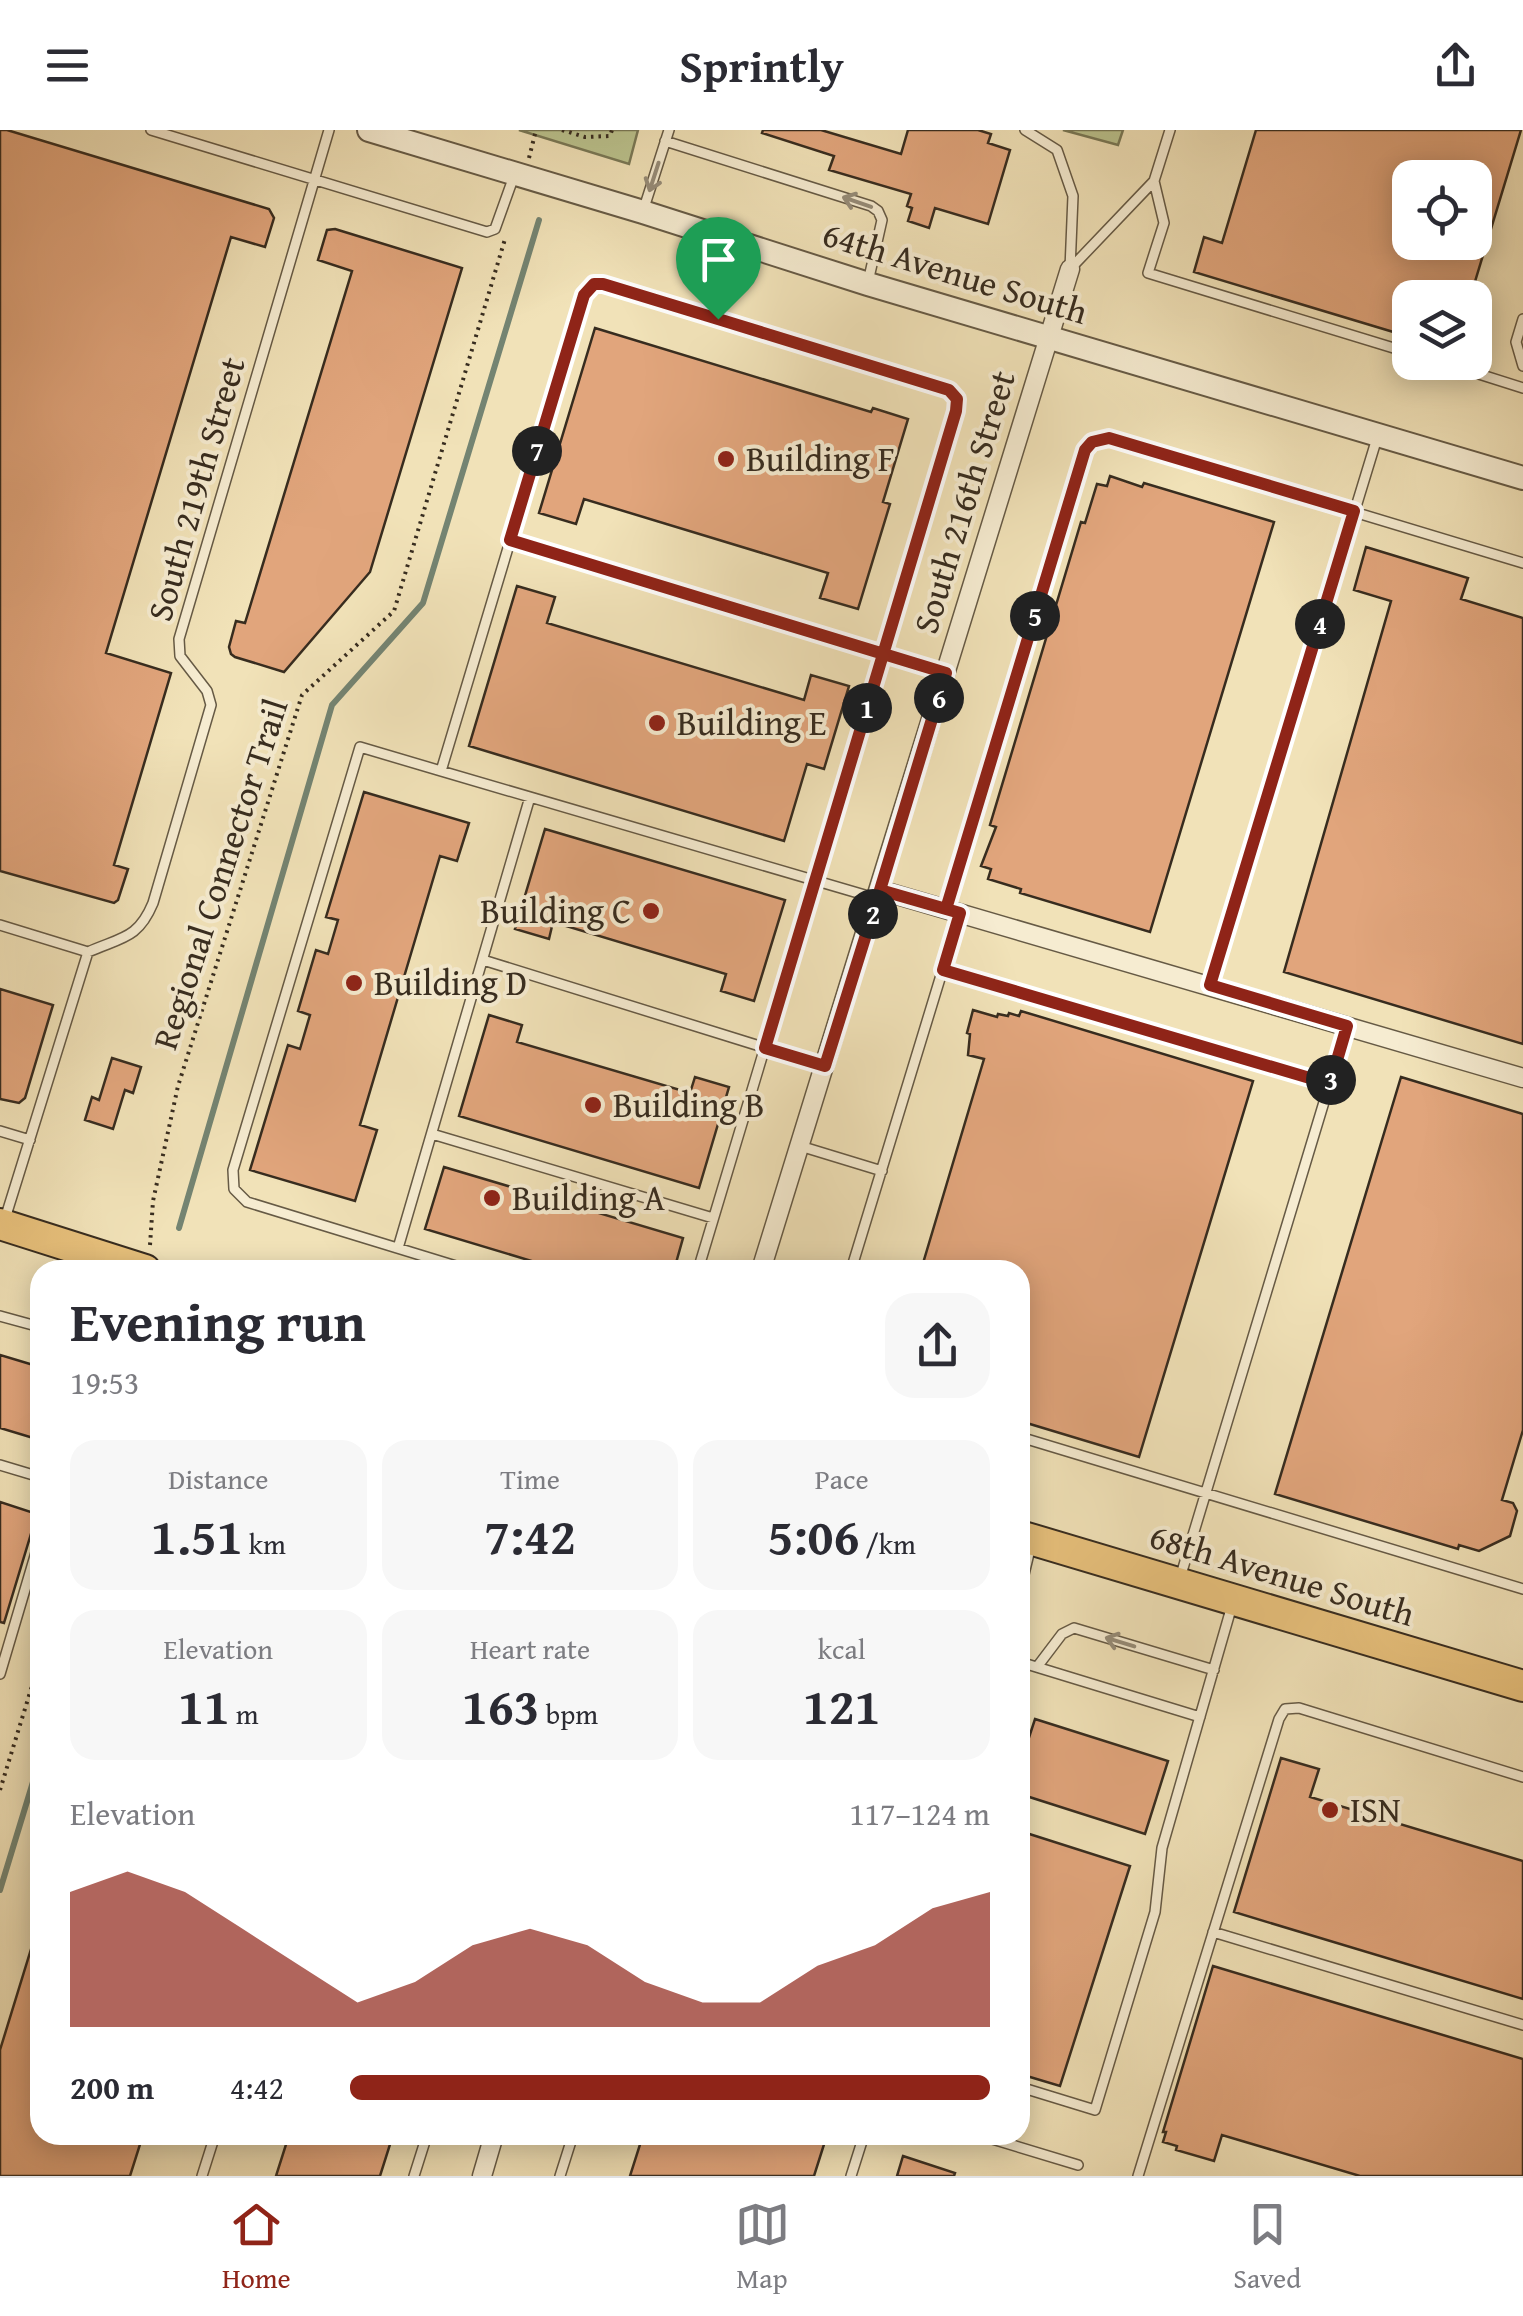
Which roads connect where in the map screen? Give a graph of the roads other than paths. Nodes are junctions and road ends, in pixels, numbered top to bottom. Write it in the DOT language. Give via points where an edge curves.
graph roads {
  1 [pos="150,130"];
  2 [pos="329,130"];
  3 [pos="369,130"];
  4 [pos="1025,130"];
  5 [pos="1170,130"];
  6 [pos="667,136"];
  7 [pos="519,176"];
  8 [pos="314,180"];
  9 [pos="1154,181"];
  10 [pos="642,212"];
  11 [pos="1070,269"];
  12 [pos="868,284"];
  13 [pos="1523,319"];
  14 [pos="1049,338"];
  15 [pos="1392,348"];
  16 [pos="1523,366"];
  17 [pos="1492,378"];
  18 [pos="1523,388"];
  19 [pos="1378,435"];
  20 [pos="1522,475"];
  21 [pos="1354,511"];
  22 [pos="510,540"];
  23 [pos="1523,563"];
  24 [pos="883,654"];
  25 [pos="946,673"];
  26 [pos="441,771"];
  27 [pos="530,797"];
  28 [pos="816,881"];
  29 [pos="879,895"];
  30 [pos="953,911"];
  31 [pos="0,925"];
  32 [pos="88,952"];
  33 [pos="482,960"];
  34 [pos="943,970"];
  35 [pos="1210,985"];
  36 [pos="1347,1026"];
  37 [pos="765,1048"];
  38 [pos="825,1066"];
  39 [pos="1523,1078"];
  40 [pos="1330,1084"];
  41 [pos="0,1131"];
  42 [pos="432,1134"];
  43 [pos="30,1140"];
  44 [pos="800,1146"];
  45 [pos="882,1170"];
  46 [pos="713,1218"];
  47 [pos="2,1224"];
  48 [pos="398,1248"];
  49 [pos="139,1260"];
  50 [pos="437,1260"];
  51 [pos="701,1260"];
  52 [pos="764,1260"];
  53 [pos="854,1260"];
  54 [pos="0,1316"];
  55 [pos="30,1324"];
  56 [pos="1030,1440"];
  57 [pos="0,1465"];
  58 [pos="30,1474"];
  59 [pos="1206,1493"];
  60 [pos="1030,1539"];
  61 [pos="30,1571"];
  62 [pos="1178,1583"];
  63 [pos="1523,1589"];
  64 [pos="1234,1600"];
  65 [pos="3,1656"];
  66 [pos="1030,1665"];
  67 [pos="1037,1667"];
  68 [pos="1214,1670"];
  69 [pos="0,1674"];
  70 [pos="1523,1686"];
  71 [pos="1200,1717"];
  72 [pos="1523,1777"];
  73 [pos="1213,1932"];
  74 [pos="1523,2024"];
  75 [pos="1030,2090"];
  76 [pos="212,2145"];
  77 [pos="424,2145"];
  78 [pos="491,2145"];
  79 [pos="570,2145"];
  80 [pos="861,2145"];
  81 [pos="1012,2145"];
  82 [pos="1078,2165"];
  83 [pos="202,2176"];
  84 [pos="414,2176"];
  85 [pos="482,2176"];
  86 [pos="560,2176"];
  87 [pos="851,2176"];
  88 [pos="1138,2176"];
  1 -- 8 [label="lane"];
  2 -- 8 [label="lane, South 219th Street"];
  3 -- 7 [label="street, 64th Avenue South"];
  4 -- 11 [label="lane" via="1057,150 1073,196"];
  5 -- 9 [label="lane"];
  6 -- 10 [label="lane, one-way"];
  12 -- 6 [label="lane, one-way" via="882,220 872,206"];
  7 -- 8 [label="lane" via="488,232"];
  7 -- 10 [label="street, 64th Avenue South"];
  8 -- 32 [label="lane, South 219th Street" via="179,639 180,656 212,705 144,924"];
  9 -- 11 [label="lane"];
  9 -- 15 [label="lane" via="1164,223 1148,273"];
  10 -- 12 [label="street, 64th Avenue South"];
  11 -- 14 [label="street, South 216th Street"];
  12 -- 14 [label="street, 64th Avenue South"];
  13 -- 16 [label="lane" via="1516,342"];
  14 -- 19 [label="street, 64th Avenue South"];
  14 -- 25 [label="street, South 216th Street"];
  17 -- 18 [label="lane"];
  19 -- 20 [label="street, 64th Avenue South"];
  19 -- 21 [label="lane"];
  21 -- 23 [label="lane"];
  21 -- 30 [label="lane" via="1109,438 1092,442"];
  21 -- 35 [label="lane"];
  22 -- 24 [label="lane"];
  22 -- 24 [label="lane" via="584,295 594,284 622,289 949,390 957,399"];
  22 -- 26 [label="lane"];
  24 -- 25 [label="lane"];
  24 -- 28 [label="lane"];
  25 -- 29 [label="street, South 216th Street"];
  26 -- 27 [label="lane"];
  26 -- 48 [label="lane" via="360,747 232,1170 234,1189 248,1202"];
  27 -- 28 [label="lane"];
  27 -- 33 [label="lane"];
  28 -- 29 [label="lane"];
  28 -- 37 [label="lane"];
  29 -- 30 [label="street"];
  29 -- 38 [label="street, South 216th Street"];
  30 -- 34 [label="lane"];
  30 -- 35 [label="street"];
  31 -- 32 [label="lane"];
  32 -- 43 [label="lane"];
  33 -- 37 [label="lane"];
  33 -- 42 [label="lane"];
  34 -- 40 [label="lane"];
  34 -- 45 [label="lane"];
  35 -- 36 [label="street"];
  36 -- 39 [label="street"];
  36 -- 40 [label="lane"];
  37 -- 38 [label="lane"];
  37 -- 46 [label="lane"];
  38 -- 44 [label="street, South 216th Street"];
  40 -- 59 [label="lane"];
  41 -- 43 [label="lane"];
  42 -- 46 [label="lane"];
  42 -- 48 [label="lane"];
  43 -- 47 [label="lane"];
  44 -- 45 [label="lane"];
  44 -- 52 [label="street, South 216th Street"];
  45 -- 53 [label="lane"];
  46 -- 51 [label="lane"];
  47 -- 49 [label="main road"];
  48 -- 50 [label="lane"];
  54 -- 55 [label="lane"];
  56 -- 59 [label="lane"];
  57 -- 58 [label="lane"];
  59 -- 62 [label="lane"];
  59 -- 63 [label="lane"];
  60 -- 62 [label="main road, 68th Avenue South"];
  61 -- 65 [label="lane"];
  62 -- 64 [label="main road, 68th Avenue South"];
  64 -- 68 [label="lane"];
  64 -- 70 [label="main road, 68th Avenue South"];
  65 -- 69 [label="lane"];
  66 -- 67 [label="lane"];
  68 -- 67 [label="lane, one-way" via="1074,1628"];
  67 -- 71 [label="lane"];
  68 -- 71 [label="lane"];
  71 -- 75 [label="lane" via="1162,1848 1155,1912 1095,2110"];
  72 -- 73 [label="lane" via="1285,1709"];
  73 -- 74 [label="lane"];
  73 -- 88 [label="lane"];
  76 -- 83 [label="lane"];
  77 -- 84 [label="lane"];
  78 -- 85 [label="street"];
  79 -- 86 [label="lane"];
  80 -- 87 [label="lane"];
  81 -- 82 [label="lane"];
}
